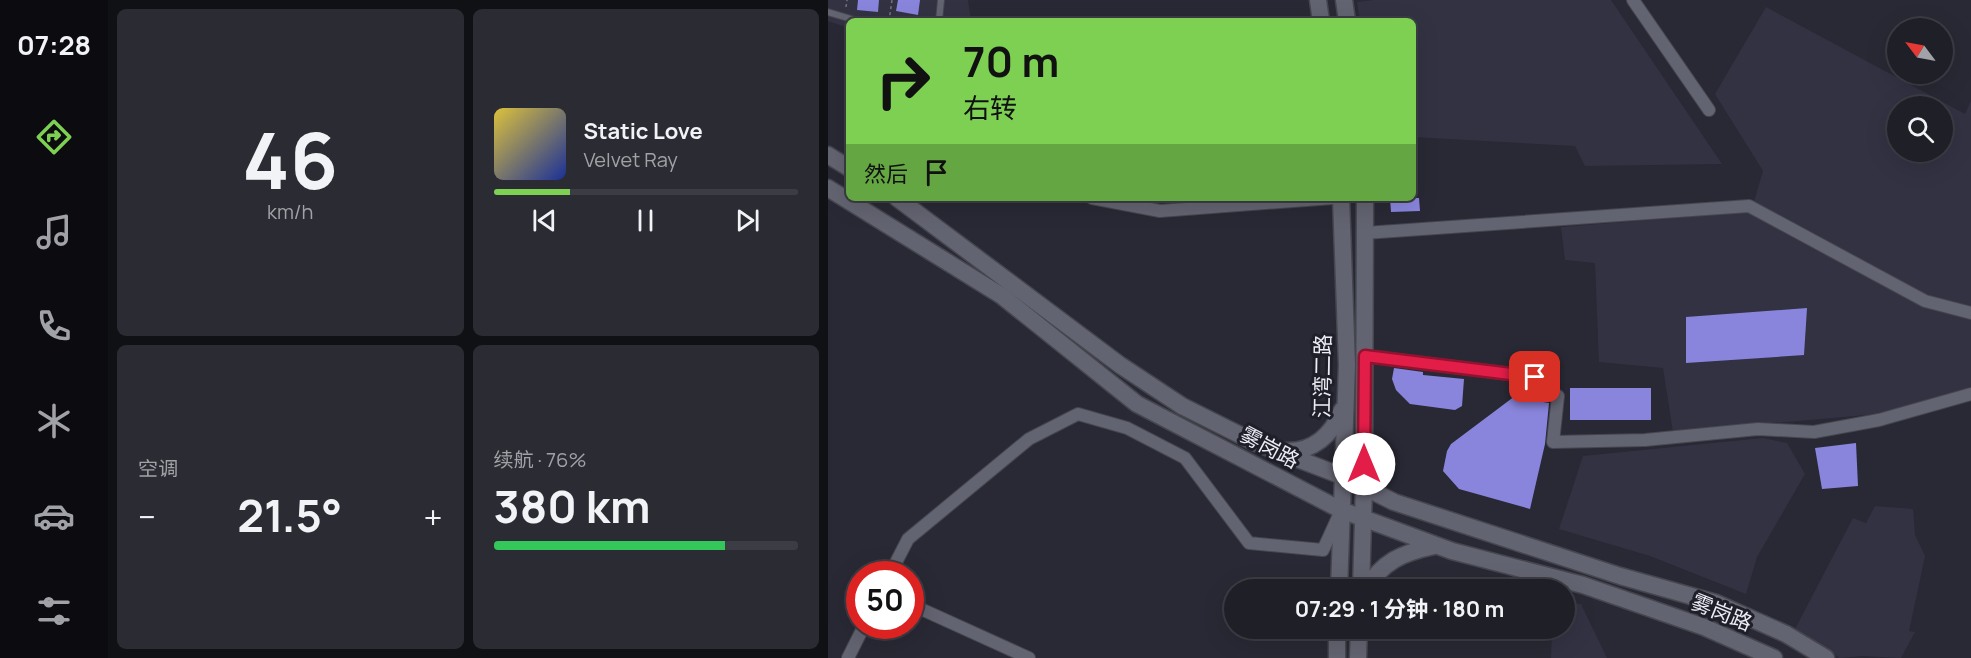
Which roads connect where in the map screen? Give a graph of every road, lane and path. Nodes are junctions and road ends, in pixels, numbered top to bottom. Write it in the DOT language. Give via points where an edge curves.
graph roads {
  1 [pos="892,0"];
  2 [pos="941,0"];
  3 [pos="1318,0"];
  4 [pos="1344,0"];
  5 [pos="1633,0"];
  6 [pos="828,12"];
  7 [pos="848,18"];
  8 [pos="889,18"];
  9 [pos="939,18"];
  10 [pos="1321,18"];
  11 [pos="1347,18"];
  12 [pos="1709,110"];
  13 [pos="828,155"];
  14 [pos="846,166"];
  15 [pos="828,188"];
  16 [pos="846,199"];
  17 [pos="849,201"];
  18 [pos="901,201"];
  19 [pos="1108,201"];
  20 [pos="1293,201"];
  21 [pos="1341,201"];
  22 [pos="1365,201"];
  23 [pos="1365,233"];
  24 [pos="1971,313"];
  25 [pos="1365,356"];
  26 [pos="1971,394"];
  27 [pos="1345,400"];
  28 [pos="1275,450"];
  29 [pos="1342,476"];
  30 [pos="1364,486"];
  31 [pos="1341,510"];
  32 [pos="1363,520"];
  33 [pos="1437,546"];
  34 [pos="897,561"];
  35 [pos="1339,579"];
  36 [pos="1363,579"];
  37 [pos="1371,579"];
  38 [pos="924,610"];
  39 [pos="858,639"];
  40 [pos="1337,639"];
  41 [pos="1359,639"];
  42 [pos="848,658"];
  43 [pos="1029,658"];
  44 [pos="1336,658"];
  45 [pos="1358,658"];
  46 [pos="1774,658"];
  47 [pos="1826,658"];
  1 -- 8 [label="path"];
  2 -- 9 [label="lane"];
  3 -- 10 [label="main road"];
  4 -- 11 [label="main road"];
  5 -- 12 [label="street"];
  6 -- 7 [label="lane"];
  13 -- 14 [label="main road"];
  15 -- 16 [label="main road, 雾岗路"];
  17 -- 31 [label="main road, 雾岗路" via="1002,296 1137,404"];
  18 -- 28 [label="main road, 雾岗路" via="1120,365 1182,406"];
  19 -- 20 [label="street" via="1160,211"];
  21 -- 27 [label="main road, 江湾二路"];
  22 -- 23 [label="main road, 江湾二路"];
  23 -- 24 [label="street" via="1749,206 1925,301"];
  23 -- 25 [label="main road, 江湾二路"];
  25 -- 26 [label="street" via="1535,377 1536,393 1558,396 1553,442 1645,440 1758,429 1814,432 1879,420"];
  25 -- 30 [label="main road, 江湾二路"];
  27 -- 28 [label="main road" via="1337,423 1322,441 1302,452"];
  27 -- 29 [label="main road, 江湾二路"];
  28 -- 29 [label="main road, 雾岗路"];
  29 -- 30 [label="main road, 雾岗路"];
  29 -- 31 [label="main road, 江湾二路"];
  30 -- 32 [label="main road, 江湾二路"];
  30 -- 47 [label="main road, 雾岗路" via="1394,502 1716,603 1786,634"];
  31 -- 32 [label="main road, 雾岗路"];
  31 -- 34 [label="street" via="1323,550 1249,543 1185,458 1127,429 1078,414 1029,439 908,539"];
  31 -- 35 [label="main road, 江湾二路"];
  32 -- 33 [label="main road, 雾岗路"];
  32 -- 36 [label="main road, 江湾二路"];
  33 -- 37 [label="main road" via="1406,552"];
  33 -- 46 [label="main road, 雾岗路" via="1583,585 1704,627"];
  38 -- 43 [label="street"];
  39 -- 42 [label="street"];
  40 -- 44 [label="main road"];
  41 -- 45 [label="main road"];
}
